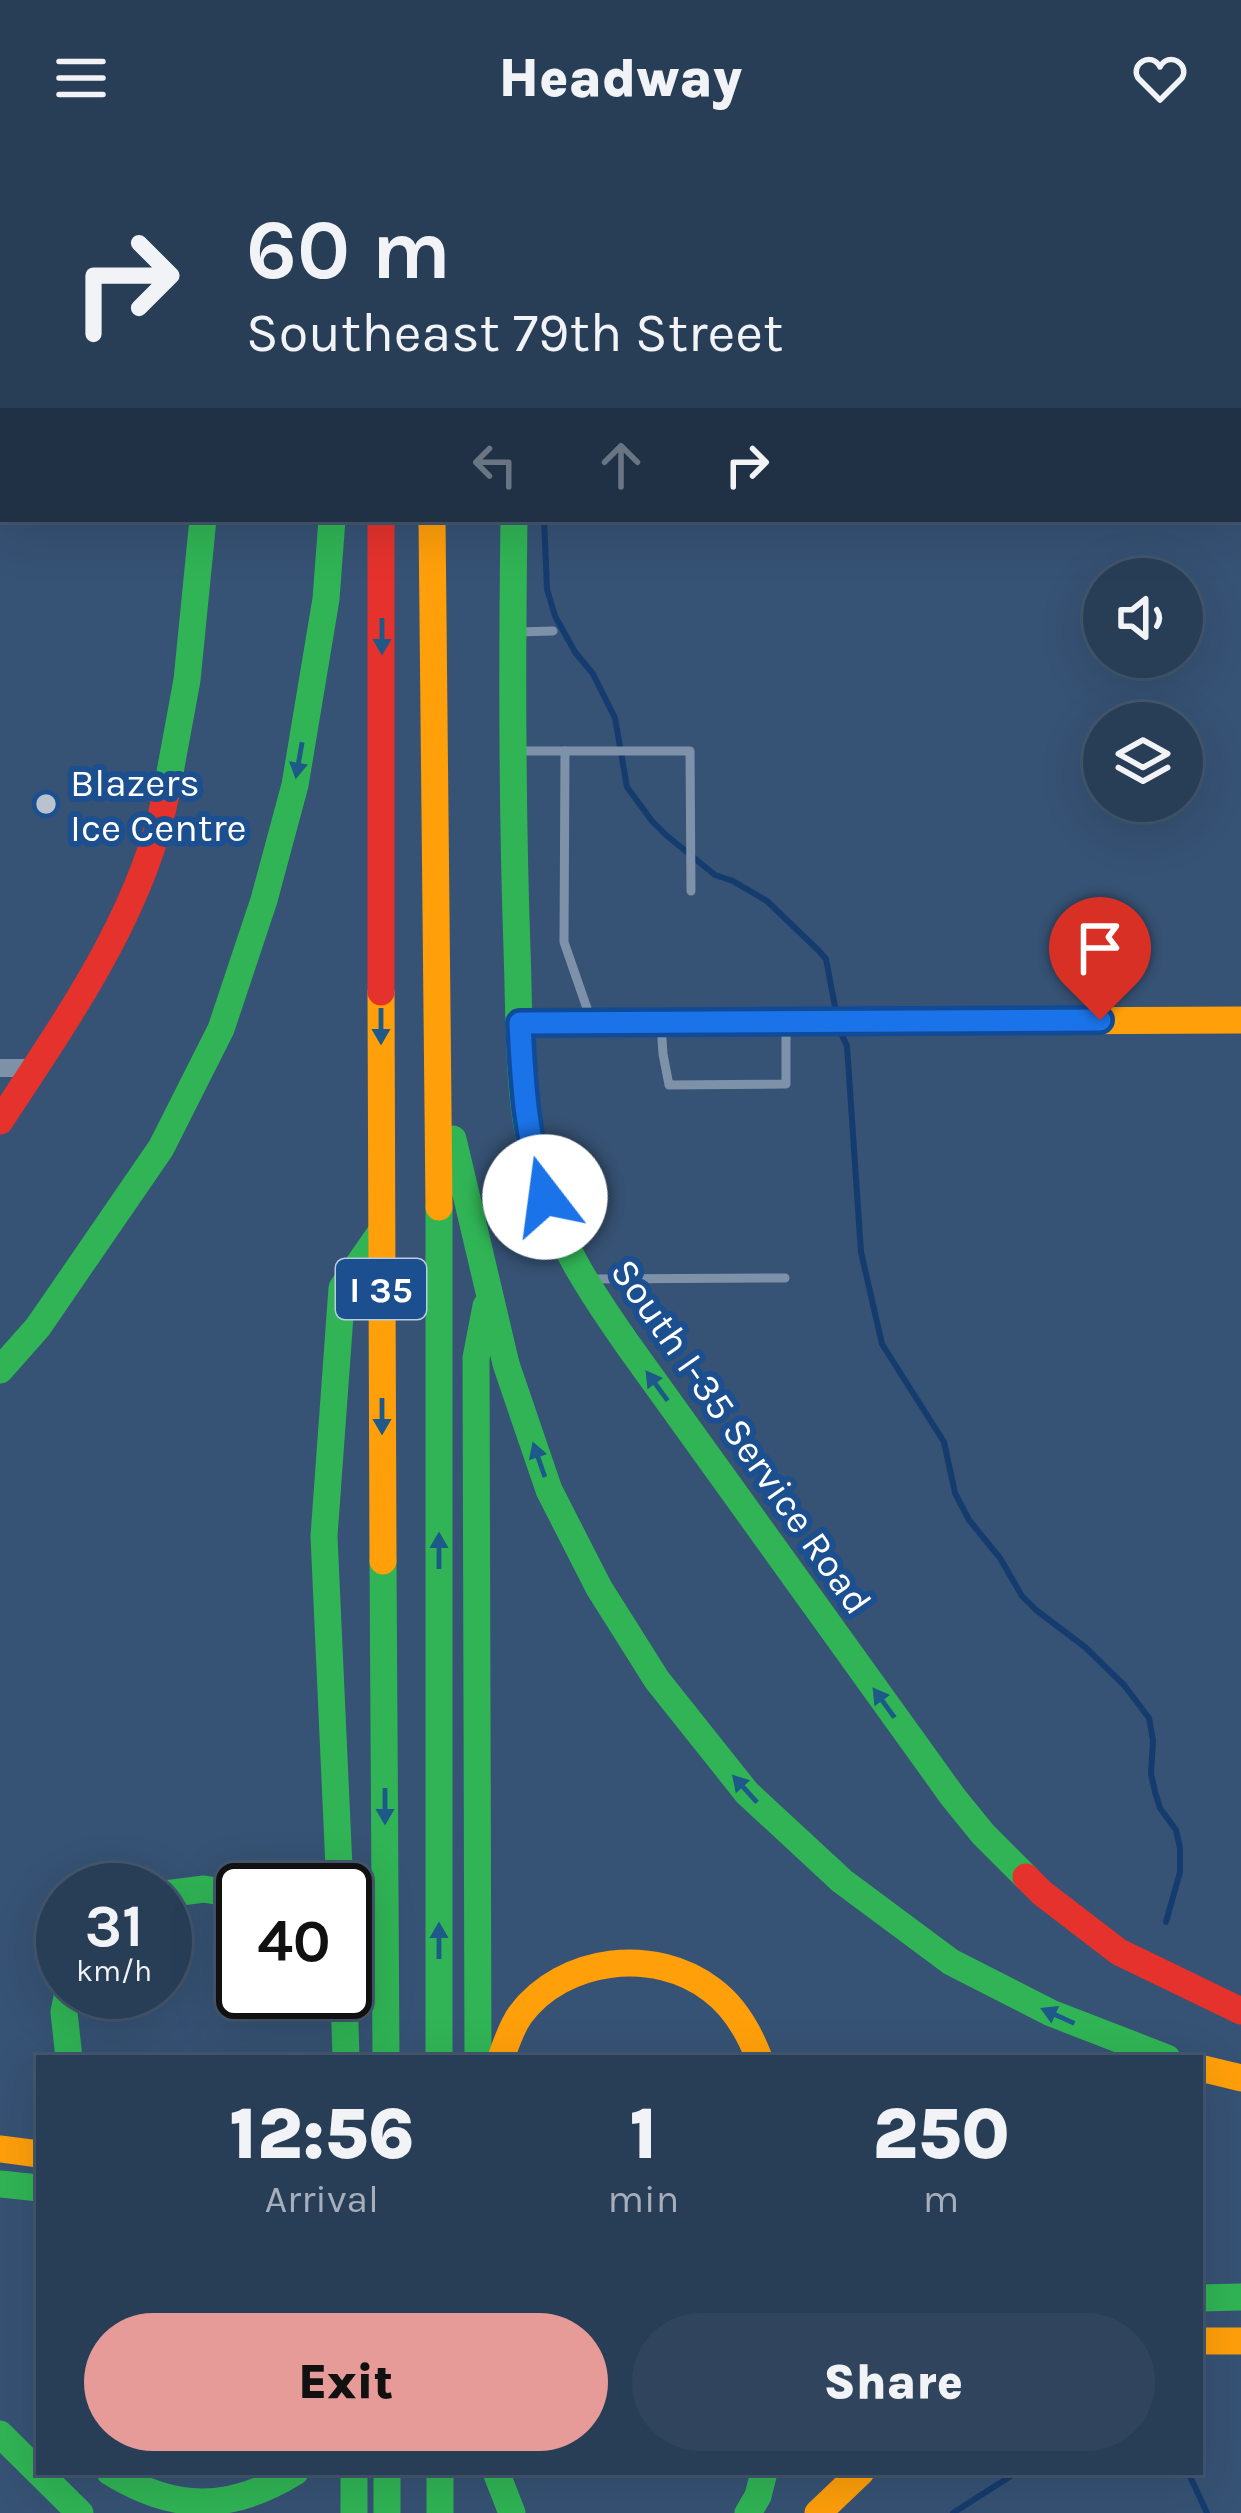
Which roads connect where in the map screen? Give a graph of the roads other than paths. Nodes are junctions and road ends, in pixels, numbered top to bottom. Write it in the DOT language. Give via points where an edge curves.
graph roads {
  1 [pos="203,522"];
  2 [pos="332,522"];
  3 [pos="381,522"];
  4 [pos="432,522"];
  5 [pos="514,522"];
  6 [pos="513,632"];
  7 [pos="553,632"];
  8 [pos="514,751"];
  9 [pos="565,751"];
  10 [pos="691,891"];
  11 [pos="1241,1020"];
  12 [pos="591,1022"];
  13 [pos="661,1022"];
  14 [pos="786,1022"];
  15 [pos="520,1023"];
  16 [pos="0,1068"];
  17 [pos="35,1068"];
  18 [pos="439,1077"];
  19 [pos="0,1121"];
  20 [pos="381,1232"];
  21 [pos="785,1278"];
  22 [pos="582,1280"];
  23 [pos="488,1292"];
  24 [pos="0,1370"];
  25 [pos="339,1863"];
  26 [pos="1241,2011"];
  27 [pos="65,2019"];
  28 [pos="344,2019"];
  29 [pos="69,2055"];
  30 [pos="346,2055"];
  31 [pos="386,2055"];
  32 [pos="439,2055"];
  33 [pos="478,2055"];
  34 [pos="502,2055"];
  35 [pos="758,2055"];
  36 [pos="1159,2055"];
  37 [pos="1203,2069"];
  38 [pos="1241,2078"];
  39 [pos="0,2149"];
  40 [pos="36,2154"];
  41 [pos="0,2184"];
  42 [pos="36,2188"];
  43 [pos="1241,2297"];
  44 [pos="1203,2298"];
  45 [pos="1203,2341"];
  46 [pos="1241,2341"];
  47 [pos="0,2434"];
  48 [pos="36,2470"];
  49 [pos="42,2475"];
  50 [pos="114,2475"];
  51 [pos="290,2475"];
  52 [pos="354,2475"];
  53 [pos="387,2475"];
  54 [pos="440,2475"];
  55 [pos="480,2475"];
  56 [pos="497,2475"];
  57 [pos="763,2475"];
  58 [pos="858,2475"];
  59 [pos="80,2513"];
  60 [pos="354,2513"];
  61 [pos="387,2513"];
  62 [pos="440,2513"];
  63 [pos="480,2513"];
  64 [pos="512,2513"];
  65 [pos="748,2513"];
  66 [pos="818,2513"];
  1 -- 17 [label="main road" via="194,643 159,826 122,920"];
  2 -- 24 [label="main road, one-way" via="295,785 221,1029 161,1148"];
  3 -- 20 [label="main road, I 35, one-way"];
  4 -- 18 [label="main road, I 35"];
  5 -- 6 [label="main road, South I-35 Service Road"];
  6 -- 7 [label="lane"];
  6 -- 8 [label="main road, South I-35 Service Road"];
  8 -- 9 [label="lane"];
  8 -- 15 [label="main road, South I-35 Service Road"];
  9 -- 10 [label="lane" via="691,751"];
  9 -- 12 [label="lane" via="564,942"];
  11 -- 14 [label="main road"];
  12 -- 13 [label="main road"];
  12 -- 15 [label="main road"];
  13 -- 14 [label="main road"];
  13 -- 14 [label="lane" via="669,1085 786,1084"];
  15 -- 22 [label="main road, South I-35 Service Road" via="532,1156"];
  16 -- 17 [label="street"];
  17 -- 19 [label="main road"];
  18 -- 23 [label="main road"];
  32 -- 18 [label="main road, I 35, one-way"];
  20 -- 25 [label="main road" via="342,1288 324,1536"];
  20 -- 31 [label="main road, I 35, one-way"];
  21 -- 22 [label="lane"];
  26 -- 22 [label="main road, South I-35 Service Road, one-way" via="1119,1952 982,1834"];
  23 -- 33 [label="main road" via="476,1358"];
  36 -- 23 [label="main road, one-way" via="951,1962 842,1881 747,1793 658,1680 599,1588 549,1490"];
  27 -- 29 [label="main road"];
  28 -- 30 [label="main road"];
  34 -- 35 [label="main road" via="536,1998 570,1974 614,1963 663,1966 704,1984 738,2016"];
  37 -- 38 [label="main road"];
  39 -- 40 [label="main road"];
  41 -- 42 [label="main road"];
  43 -- 44 [label="main road"];
  45 -- 46 [label="main road"];
  47 -- 48 [label="main road"];
  49 -- 59 [label="main road"];
  50 -- 51 [label="main road" via="164,2503 208,2508 255,2496"];
  52 -- 60 [label="main road"];
  53 -- 61 [label="main road"];
  54 -- 62 [label="main road"];
  55 -- 63 [label="main road"];
  56 -- 64 [label="main road"];
  57 -- 65 [label="main road"];
  58 -- 66 [label="main road"];
}
